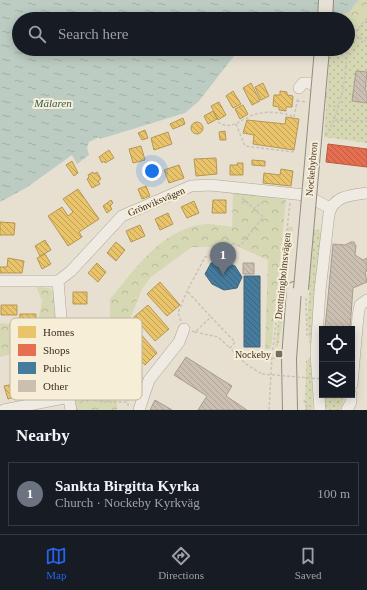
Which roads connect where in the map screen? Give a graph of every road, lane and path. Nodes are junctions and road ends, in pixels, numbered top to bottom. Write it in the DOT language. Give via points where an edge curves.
graph roads {
  1 [pos="320,0"];
  2 [pos="326,0"];
  3 [pos="319,12"];
  4 [pos="325,12"];
  5 [pos="367,18"];
  6 [pos="355,33"];
  7 [pos="355,35"];
  8 [pos="367,42"];
  9 [pos="315,56"];
  10 [pos="321,56"];
  11 [pos="347,56"];
  12 [pos="299,88"];
  13 [pos="334,120"];
  14 [pos="367,121"];
  15 [pos="218,122"];
  16 [pos="236,124"];
  17 [pos="325,139"];
  18 [pos="294,152"];
  19 [pos="367,193"];
  20 [pos="291,194"];
  21 [pos="241,197"];
  22 [pos="314,199"];
  23 [pos="261,203"];
  24 [pos="253,209"];
  25 [pos="329,211"];
  26 [pos="0,281"];
  27 [pos="58,281"];
  28 [pos="297,289"];
  29 [pos="187,291"];
  30 [pos="367,299"];
  31 [pos="211,317"];
  32 [pos="62,318"];
  33 [pos="184,329"];
  34 [pos="195,332"];
  35 [pos="230,348"];
  36 [pos="238,357"];
  37 [pos="272,357"];
  38 [pos="279,358"];
  39 [pos="354,362"];
  40 [pos="319,379"];
  41 [pos="352,398"];
  42 [pos="85,400"];
  43 [pos="93,400"];
  44 [pos="70,405"];
  45 [pos="301,405"];
  46 [pos="128,406"];
  47 [pos="4,410"];
  48 [pos="139,410"];
  49 [pos="269,410"];
  50 [pos="290,410"];
  51 [pos="308,410"];
  52 [pos="320,410"];
  53 [pos="347,410"];
  1 -- 3 [label="main road"];
  2 -- 4 [label="main road"];
  5 -- 6 [label="path"];
  7 -- 8 [label="path"];
  9 -- 28 [label="main road, Nockebybron"];
  10 -- 28 [label="main road, Nockebybron, bridge"];
  11 -- 13 [label="path" via="343,91"];
  12 -- 16 [label="path" via="294,117 286,113 264,112"];
  12 -- 22 [label="street" via="303,83 311,83 321,93"];
  13 -- 14 [label="path"];
  13 -- 17 [label="path"];
  15 -- 16 [label="path" via="222,125"];
  16 -- 18 [label="path" via="245,146"];
  19 -- 25 [label="street" via="348,195 337,200"];
  20 -- 22 [label="street, Grönviksvägen"];
  20 -- 27 [label="street, Grönviksvägen" via="243,188 191,186 122,216"];
  20 -- 37 [label="path, Drottningholmsvägen"];
  21 -- 24 [label="path"];
  22 -- 25 [label="street, Grönviksvägen"];
  23 -- 24 [label="path"];
  24 -- 29 [label="path" via="263,217 255,229 240,246 232,243 228,252 205,257"];
  25 -- 52 [label="street" via="316,354"];
  26 -- 27 [label="street"];
  27 -- 32 [label="street"];
  28 -- 45 [label="main road, Drottningholmsvägen"];
  28 -- 50 [label="main road, Drottningholmsvägen" via="290,359"];
  29 -- 31 [label="path"];
  29 -- 33 [label="path" via="178,313"];
  30 -- 39 [label="street" via="360,305"];
  31 -- 34 [label="path"];
  31 -- 35 [label="path" via="235,342"];
  33 -- 34 [label="path"];
  33 -- 48 [label="street" via="179,342 149,380"];
  34 -- 35 [label="path" via="218,337"];
  35 -- 36 [label="path"];
  36 -- 37 [label="path"];
  36 -- 40 [label="path, bridge" via="262,374"];
  37 -- 38 [label="path"];
  37 -- 49 [label="path, Drottningholmsvägen"];
  41 -- 53 [label="street"];
  42 -- 44 [label="path"];
  43 -- 46 [label="path" via="128,402"];
  44 -- 47 [label="street"];
  45 -- 51 [label="path"];
}
